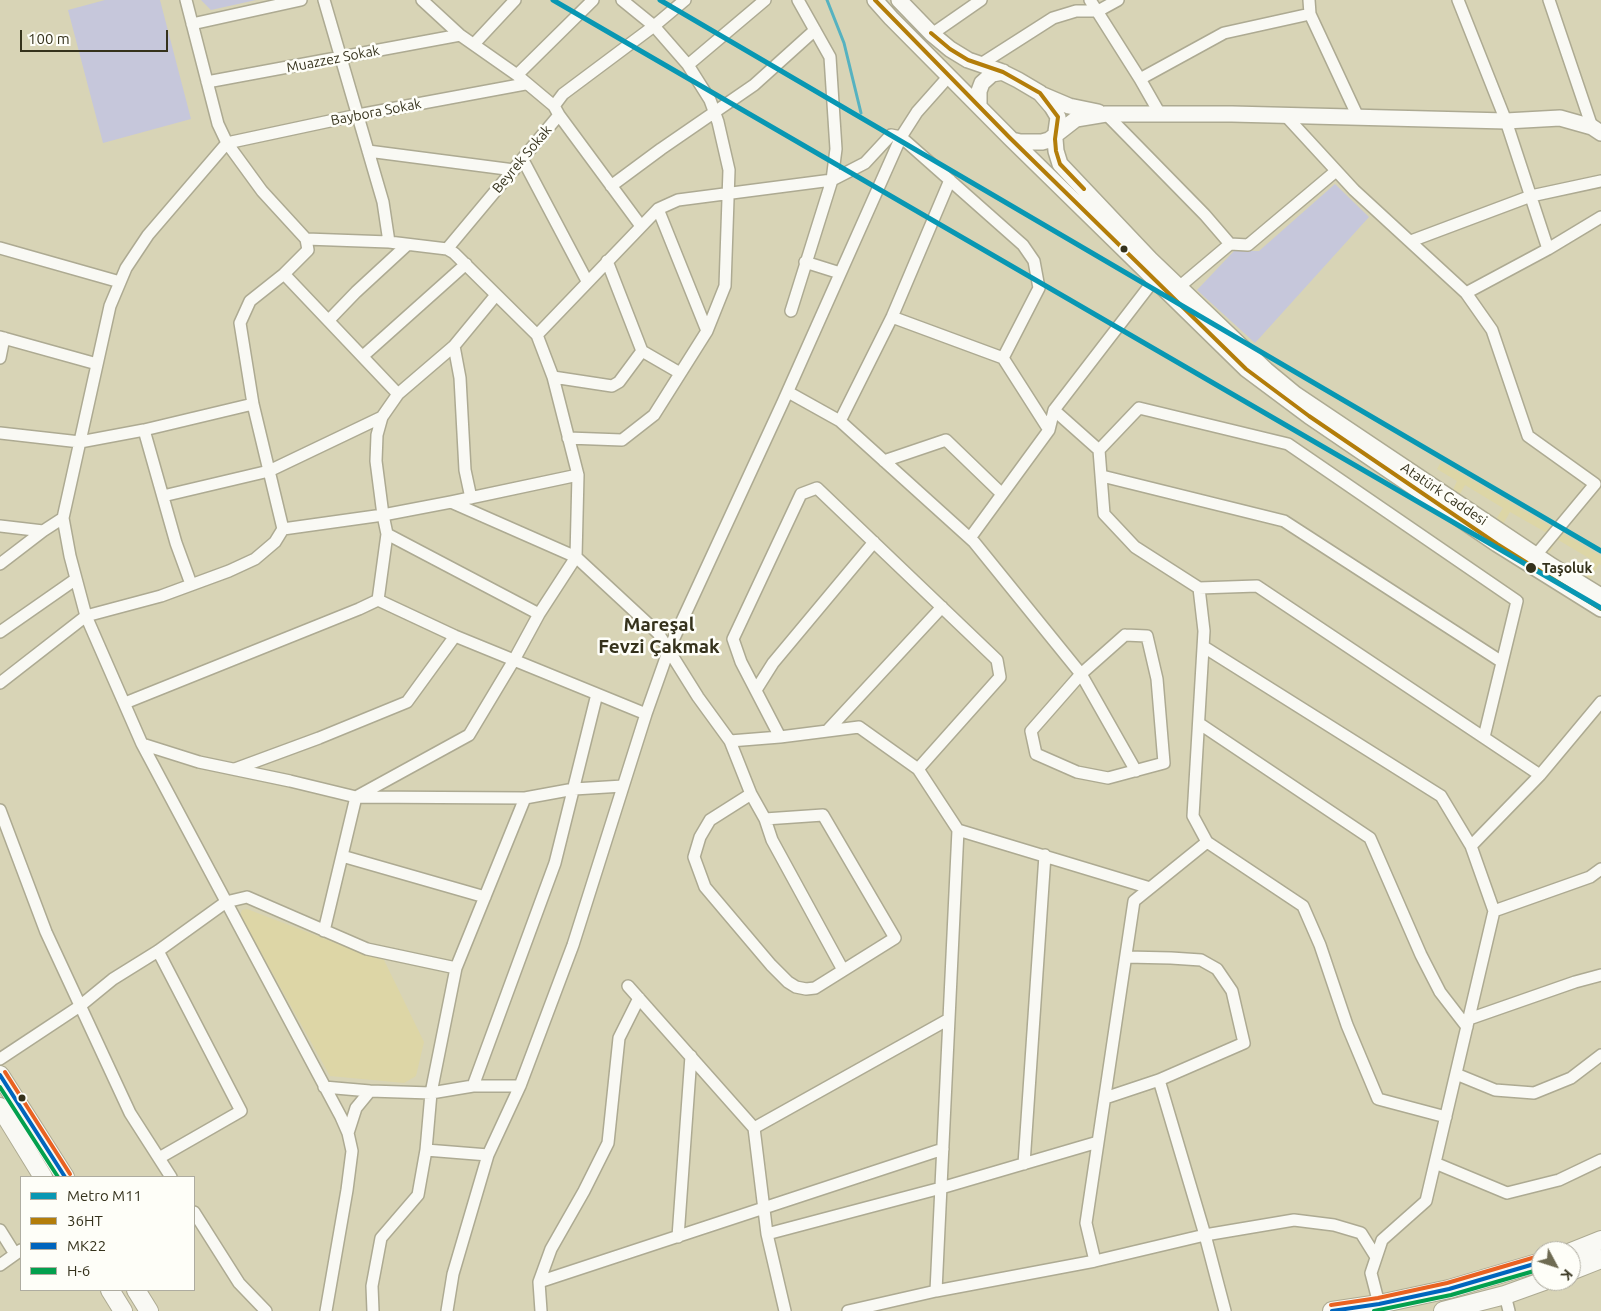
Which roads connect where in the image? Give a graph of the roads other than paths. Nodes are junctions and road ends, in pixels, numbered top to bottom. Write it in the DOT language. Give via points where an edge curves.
graph roads {
  1 [pos="186,0"];
  2 [pos="301,0"];
  3 [pos="324,0"];
  4 [pos="422,0"];
  5 [pos="515,0"];
  6 [pos="593,0"];
  7 [pos="622,0"];
  8 [pos="685,0"];
  9 [pos="765,0"];
  10 [pos="798,0"];
  11 [pos="875,0"];
  12 [pos="899,0"];
  13 [pos="981,0"];
  14 [pos="1090,0"];
  15 [pos="1118,0"];
  16 [pos="1309,0"];
  17 [pos="1458,0"];
  18 [pos="1549,0"];
  19 [pos="1098,12"];
  20 [pos="1310,14"];
  21 [pos="192,24"];
  22 [pos="654,26"];
  23 [pos="815,30"];
  24 [pos="932,34"];
  25 [pos="460,35"];
  26 [pos="474,44"];
  27 [pos="341,58"];
  28 [pos="981,64"];
  29 [pos="688,65"];
  30 [pos="1003,72"];
  31 [pos="949,76"];
  32 [pos="521,79"];
  33 [pos="1140,79"];
  34 [pos="207,82"];
  35 [pos="1040,93"];
  36 [pos="979,106"];
  37 [pos="556,111"];
  38 [pos="715,112"];
  39 [pos="1106,114"];
  40 [pos="1160,114"];
  41 [pos="358,115"];
  42 [pos="1285,115"];
  43 [pos="1358,117"];
  44 [pos="1506,121"];
  45 [pos="1596,130"];
  46 [pos="1056,135"];
  47 [pos="902,136"];
  48 [pos="1012,140"];
  49 [pos="227,143"];
  50 [pos="368,151"];
  51 [pos="523,160"];
  52 [pos="514,170"];
  53 [pos="1336,171"];
  54 [pos="832,180"];
  55 [pos="950,180"];
  56 [pos="1601,181"];
  57 [pos="612,186"];
  58 [pos="728,193"];
  59 [pos="1531,196"];
  60 [pos="658,209"];
  61 [pos="1601,217"];
  62 [pos="641,226"];
  63 [pos="306,239"];
  64 [pos="1411,241"];
  65 [pos="389,242"];
  66 [pos="1230,244"];
  67 [pos="407,245"];
  68 [pos="0,248"];
  69 [pos="1548,248"];
  70 [pos="447,249"];
  71 [pos="607,261"];
  72 [pos="805,262"];
  73 [pos="466,264"];
  74 [pos="840,273"];
  75 [pos="284,274"];
  76 [pos="1154,280"];
  77 [pos="587,281"];
  78 [pos="120,282"];
  79 [pos="1179,286"];
  80 [pos="1466,293"];
  81 [pos="496,295"];
  82 [pos="791,311"];
  83 [pos="892,318"];
  84 [pos="329,320"];
  85 [pos="707,331"];
  86 [pos="537,335"];
  87 [pos="2,337"];
  88 [pos="454,346"];
  89 [pos="642,351"];
  90 [pos="363,356"];
  91 [pos="0,358"];
  92 [pos="1004,358"];
  93 [pos="97,364"];
  94 [pos="680,373"];
  95 [pos="554,377"];
  96 [pos="788,392"];
  97 [pos="398,394"];
  98 [pos="253,404"];
  99 [pos="1054,410"];
  100 [pos="382,417"];
  101 [pos="840,421"];
  102 [pos="144,430"];
  103 [pos="1049,430"];
  104 [pos="0,433"];
  105 [pos="568,438"];
  106 [pos="80,442"];
  107 [pos="1100,450"];
  108 [pos="884,461"];
  109 [pos="269,471"];
  110 [pos="578,475"];
  111 [pos="1102,476"];
  112 [pos="1002,494"];
  113 [pos="163,496"];
  114 [pos="471,498"];
  115 [pos="451,502"];
  116 [pos="383,515"];
  117 [pos="63,518"];
  118 [pos="0,526"];
  119 [pos="283,529"];
  120 [pos="43,531"];
  121 [pos="387,534"];
  122 [pos="970,538"];
  123 [pos="874,542"];
  124 [pos="1536,555"];
  125 [pos="576,557"];
  126 [pos="0,564"];
  127 [pos="76,579"];
  128 [pos="191,584"];
  129 [pos="1199,588"];
  130 [pos="1601,596"];
  131 [pos="378,600"];
  132 [pos="942,608"];
  133 [pos="1601,609"];
  134 [pos="539,614"];
  135 [pos="86,616"];
  136 [pos="0,632"];
  137 [pos="455,636"];
  138 [pos="1204,647"];
  139 [pos="669,649"];
  140 [pos="514,660"];
  141 [pos="1502,662"];
  142 [pos="1081,674"];
  143 [pos="0,683"];
  144 [pos="756,690"];
  145 [pos="597,694"];
  146 [pos="1601,702"];
  147 [pos="125,703"];
  148 [pos="646,714"];
  149 [pos="1200,724"];
  150 [pos="827,731"];
  151 [pos="780,737"];
  152 [pos="1484,737"];
  153 [pos="730,741"];
  154 [pos="142,744"];
  155 [pos="918,769"];
  156 [pos="234,770"];
  157 [pos="1136,771"];
  158 [pos="1540,775"];
  159 [pos="623,786"];
  160 [pos="574,789"];
  161 [pos="750,794"];
  162 [pos="356,797"];
  163 [pos="526,798"];
  164 [pos="0,810"];
  165 [pos="765,819"];
  166 [pos="958,830"];
  167 [pos="1207,842"];
  168 [pos="1471,846"];
  169 [pos="1045,855"];
  170 [pos="342,856"];
  171 [pos="1601,869"];
  172 [pos="1150,888"];
  173 [pos="485,897"];
  174 [pos="226,902"];
  175 [pos="1494,911"];
  176 [pos="324,930"];
  177 [pos="158,951"];
  178 [pos="1126,957"];
  179 [pos="456,968"];
  180 [pos="842,970"];
  181 [pos="1601,975"];
  182 [pos="628,986"];
  183 [pos="639,998"];
  184 [pos="80,1006"];
  185 [pos="949,1019"];
  186 [pos="1468,1023"];
  187 [pos="1601,1055"];
  188 [pos="690,1056"];
  189 [pos="0,1059"];
  190 [pos="0,1074"];
  191 [pos="1456,1074"];
  192 [pos="1159,1080"];
  193 [pos="473,1086"];
  194 [pos="520,1086"];
  195 [pos="324,1087"];
  196 [pos="370,1091"];
  197 [pos="431,1093"];
  198 [pos="1105,1098"];
  199 [pos="0,1107"];
  200 [pos="1446,1117"];
  201 [pos="754,1128"];
  202 [pos="6,1129"];
  203 [pos="348,1133"];
  204 [pos="1098,1142"];
  205 [pos="943,1149"];
  206 [pos="426,1150"];
  207 [pos="488,1154"];
  208 [pos="159,1158"];
  209 [pos="1601,1160"];
  210 [pos="1435,1162"];
  211 [pos="1024,1164"];
  212 [pos="42,1176"];
  213 [pos="64,1176"];
  214 [pos="170,1176"];
  215 [pos="941,1188"];
  216 [pos="764,1209"];
  217 [pos="195,1214"];
  218 [pos="0,1230"];
  219 [pos="767,1234"];
  220 [pos="1205,1235"];
  221 [pos="678,1237"];
  222 [pos="1601,1240"];
  223 [pos="1581,1248"];
  224 [pos="18,1252"];
  225 [pos="1376,1257"];
  226 [pos="1601,1259"];
  227 [pos="1095,1261"];
  228 [pos="0,1265"];
  229 [pos="1531,1265"];
  230 [pos="1581,1267"];
  231 [pos="539,1282"];
  232 [pos="1531,1289"];
  233 [pos="936,1290"];
  234 [pos="111,1291"];
  235 [pos="137,1291"];
  236 [pos="1507,1303"];
  237 [pos="1379,1304"];
  238 [pos="123,1311"];
  239 [pos="149,1311"];
  240 [pos="266,1311"];
  241 [pos="326,1311"];
  242 [pos="373,1311"];
  243 [pos="447,1311"];
  244 [pos="541,1311"];
  245 [pos="785,1311"];
  246 [pos="848,1311"];
  247 [pos="1225,1311"];
  248 [pos="1332,1311"];
  249 [pos="1443,1311"];
  1 -- 21 [label="street"];
  2 -- 21 [label="street"];
  3 -- 27 [label="street"];
  4 -- 25 [label="street"];
  5 -- 26 [label="street"];
  6 -- 32 [label="street"];
  7 -- 22 [label="street"];
  8 -- 22 [label="street, Beyrek Sokak"];
  9 -- 29 [label="street"];
  10 -- 23 [label="street"];
  11 -- 31 [label="main road, Atatürk Caddesi"];
  12 -- 24 [label="main road, Atatürk Caddesi"];
  13 -- 24 [label="street"];
  14 -- 19 [label="street"];
  15 -- 19 [label="street"];
  16 -- 20 [label="street"];
  17 -- 44 [label="street"];
  18 -- 45 [label="street"];
  19 -- 28 [label="street" via="1076,11 1053,18"];
  19 -- 33 [label="street"];
  20 -- 33 [label="street" via="1224,33"];
  20 -- 43 [label="street"];
  21 -- 34 [label="street"];
  22 -- 29 [label="street"];
  22 -- 37 [label="street, Beyrek Sokak" via="564,94"];
  23 -- 38 [label="street" via="754,85"];
  23 -- 54 [label="street" via="830,57 836,149"];
  24 -- 28 [label="main road, Atatürk Caddesi" via="962,56"];
  25 -- 26 [label="street"];
  25 -- 27 [label="street, Muazzez Sokak"];
  26 -- 32 [label="street"];
  27 -- 34 [label="street, Muazzez Sokak"];
  27 -- 41 [label="street"];
  28 -- 30 [label="main road, Atatürk Caddesi"];
  29 -- 38 [label="street"];
  30 -- 35 [label="main road, Atatürk Caddesi"];
  30 -- 36 [label="main road" via="992,74 982,83"];
  31 -- 36 [label="main road, Atatürk Caddesi"];
  31 -- 47 [label="street" via="917,112"];
  32 -- 37 [label="street"];
  32 -- 41 [label="street, Baybora Sokak"];
  33 -- 40 [label="street"];
  34 -- 49 [label="street" via="218,124"];
  35 -- 39 [label="main road" via="1069,106"];
  35 -- 46 [label="main road, Atatürk Caddesi" via="1058,117"];
  36 -- 48 [label="main road, Atatürk Caddesi"];
  37 -- 51 [label="street, Beyrek Sokak"];
  37 -- 57 [label="street"];
  38 -- 57 [label="street"];
  38 -- 58 [label="street" via="728,170"];
  39 -- 40 [label="main road"];
  39 -- 46 [label="main road" via="1076,120"];
  39 -- 66 [label="street"];
  40 -- 42 [label="main road"];
  41 -- 49 [label="street, Baybora Sokak"];
  41 -- 50 [label="street"];
  42 -- 43 [label="main road"];
  42 -- 53 [label="street"];
  43 -- 44 [label="main road"];
  44 -- 45 [label="main road" via="1560,118"];
  44 -- 59 [label="street"];
  46 -- 48 [label="main road" via="1042,142"];
  46 -- 79 [label="main road, Atatürk Caddesi" via="1060,164"];
  47 -- 54 [label="street" via="891,135 865,163"];
  47 -- 55 [label="street"];
  47 -- 74 [label="street"];
  48 -- 76 [label="main road, Atatürk Caddesi"];
  49 -- 63 [label="street" via="262,191"];
  49 -- 78 [label="street" via="148,235"];
  50 -- 52 [label="street"];
  50 -- 65 [label="street" via="383,202"];
  51 -- 52 [label="street, Beyrek Sokak"];
  51 -- 77 [label="street"];
  52 -- 70 [label="street, Beyrek Sokak"];
  53 -- 64 [label="street"];
  53 -- 66 [label="street" via="1248,244"];
  54 -- 58 [label="street"];
  54 -- 72 [label="street"];
  55 -- 83 [label="street"];
  55 -- 92 [label="street" via="1023,245 1034,261 1040,288"];
  56 -- 59 [label="street"];
  57 -- 62 [label="street"];
  58 -- 60 [label="street" via="678,200"];
  58 -- 85 [label="street" via="725,286"];
  59 -- 64 [label="street"];
  59 -- 69 [label="street"];
  60 -- 62 [label="street"];
  60 -- 85 [label="street"];
  61 -- 69 [label="street"];
  62 -- 71 [label="street"];
  63 -- 65 [label="street"];
  63 -- 75 [label="street" via="308,250"];
  64 -- 80 [label="street"];
  65 -- 67 [label="street"];
  66 -- 79 [label="street"];
  67 -- 70 [label="street"];
  67 -- 84 [label="street"];
  68 -- 78 [label="street"];
  69 -- 80 [label="street"];
  70 -- 73 [label="street"];
  71 -- 77 [label="street"];
  71 -- 89 [label="street"];
  72 -- 74 [label="street"];
  72 -- 82 [label="street"];
  73 -- 81 [label="street"];
  73 -- 90 [label="street"];
  74 -- 96 [label="street"];
  75 -- 84 [label="street"];
  75 -- 98 [label="street" via="250,301 240,323"];
  76 -- 99 [label="street"];
  76 -- 133 [label="main road, Atatürk Caddesi" via="1275,392 1530,566"];
  77 -- 86 [label="street"];
  78 -- 93 [label="street" via="110,306"];
  79 -- 124 [label="main road, Atatürk Caddesi" via="1295,394"];
  80 -- 124 [label="street" via="1492,330 1528,436 1594,484"];
  81 -- 86 [label="street"];
  81 -- 88 [label="street"];
  83 -- 92 [label="street"];
  83 -- 101 [label="street"];
  84 -- 90 [label="street"];
  85 -- 94 [label="street"];
  86 -- 95 [label="street"];
  87 -- 91 [label="street"];
  87 -- 93 [label="street"];
  88 -- 97 [label="street"];
  88 -- 114 [label="street" via="460,378 465,470"];
  89 -- 94 [label="street"];
  89 -- 95 [label="street" via="619,382 612,386"];
  90 -- 97 [label="street"];
  92 -- 103 [label="street"];
  93 -- 106 [label="street"];
  94 -- 105 [label="street" via="654,415 622,440"];
  95 -- 105 [label="street"];
  96 -- 101 [label="street"];
  96 -- 139 [label="street"];
  97 -- 100 [label="street"];
  98 -- 102 [label="street"];
  98 -- 109 [label="street"];
  99 -- 103 [label="street"];
  99 -- 107 [label="street"];
  100 -- 109 [label="street"];
  100 -- 116 [label="street" via="377,435 376,461"];
  101 -- 108 [label="street"];
  102 -- 106 [label="street"];
  102 -- 113 [label="street"];
  103 -- 112 [label="street"];
  104 -- 106 [label="street"];
  105 -- 110 [label="street"];
  106 -- 117 [label="street"];
  107 -- 111 [label="street"];
  107 -- 141 [label="street" via="1139,408 1288,444 1517,601"];
  108 -- 112 [label="street" via="946,440"];
  108 -- 122 [label="street"];
  109 -- 113 [label="street"];
  109 -- 119 [label="street"];
  110 -- 114 [label="street"];
  110 -- 125 [label="street"];
  111 -- 129 [label="street" via="1104,514 1135,547"];
  111 -- 141 [label="street" via="1284,521"];
  112 -- 122 [label="street"];
  113 -- 128 [label="street"];
  114 -- 115 [label="street"];
  115 -- 116 [label="street"];
  115 -- 125 [label="street"];
  116 -- 119 [label="street"];
  116 -- 121 [label="street"];
  117 -- 120 [label="street"];
  117 -- 127 [label="street"];
  118 -- 120 [label="street"];
  119 -- 128 [label="street" via="275,542 255,559"];
  120 -- 126 [label="street"];
  121 -- 131 [label="street"];
  121 -- 134 [label="street"];
  122 -- 142 [label="street"];
  123 -- 132 [label="street"];
  123 -- 144 [label="street" via="773,663"];
  123 -- 144 [label="street" via="817,488 801,494 733,639"];
  124 -- 130 [label="main road, Atatürk Caddesi"];
  125 -- 134 [label="street"];
  125 -- 139 [label="street" via="658,633"];
  127 -- 135 [label="street"];
  127 -- 136 [label="street"];
  128 -- 135 [label="street" via="161,596"];
  129 -- 138 [label="street"];
  129 -- 152 [label="street" via="1257,586"];
  131 -- 137 [label="street"];
  131 -- 147 [label="street"];
  132 -- 150 [label="street"];
  132 -- 155 [label="street" via="997,660 1000,678"];
  134 -- 140 [label="street"];
  135 -- 143 [label="street"];
  135 -- 147 [label="street"];
  137 -- 140 [label="street"];
  137 -- 156 [label="street" via="406,702"];
  138 -- 149 [label="street"];
  138 -- 168 [label="street" via="1441,796"];
  139 -- 148 [label="street"];
  139 -- 153 [label="street"];
  140 -- 145 [label="street"];
  140 -- 162 [label="street" via="469,734"];
  141 -- 152 [label="street"];
  142 -- 157 [label="street"];
  142 -- 157 [label="street" via="1031,731 1036,754 1077,772 1108,778"];
  142 -- 157 [label="street" via="1125,635 1147,636 1157,679 1164,763"];
  144 -- 151 [label="street"];
  145 -- 148 [label="street"];
  145 -- 160 [label="street"];
  146 -- 158 [label="street"];
  147 -- 154 [label="street"];
  148 -- 159 [label="street"];
  149 -- 167 [label="street" via="1193,816"];
  149 -- 186 [label="street" via="1370,838 1440,992"];
  150 -- 151 [label="street"];
  150 -- 155 [label="street" via="859,727"];
  151 -- 153 [label="street"];
  152 -- 158 [label="street"];
  153 -- 161 [label="street"];
  154 -- 156 [label="street"];
  154 -- 174 [label="street"];
  155 -- 166 [label="street"];
  156 -- 162 [label="street"];
  158 -- 168 [label="street"];
  159 -- 160 [label="street"];
  159 -- 194 [label="street" via="573,945"];
  160 -- 163 [label="street"];
  160 -- 193 [label="street" via="555,863"];
  161 -- 165 [label="street"];
  161 -- 180 [label="street" via="710,820 700,837 694,857 705,887 771,965 796,987 815,988"];
  162 -- 163 [label="street"];
  162 -- 170 [label="street"];
  163 -- 173 [label="street"];
  164 -- 184 [label="street" via="46,932"];
  165 -- 180 [label="street" via="772,840"];
  165 -- 180 [label="street" via="823,815 895,938"];
  166 -- 169 [label="street"];
  166 -- 185 [label="street"];
  167 -- 172 [label="street"];
  167 -- 200 [label="street" via="1303,906 1378,1099"];
  168 -- 175 [label="street"];
  169 -- 172 [label="street"];
  169 -- 211 [label="street"];
  170 -- 173 [label="street"];
  170 -- 176 [label="street"];
  171 -- 175 [label="street" via="1590,877"];
  172 -- 178 [label="street" via="1134,901"];
  173 -- 179 [label="street"];
  174 -- 176 [label="street" via="247,896"];
  174 -- 177 [label="street"];
  174 -- 195 [label="street"];
  175 -- 186 [label="street"];
  176 -- 179 [label="street" via="366,949"];
  177 -- 184 [label="street"];
  177 -- 208 [label="street" via="241,1111"];
  178 -- 192 [label="street" via="1201,960 1217,970 1232,991 1244,1044"];
  178 -- 198 [label="street"];
  179 -- 197 [label="street"];
  181 -- 186 [label="street"];
  182 -- 183 [label="street"];
  183 -- 188 [label="street"];
  183 -- 231 [label="street" via="619,1038 608,1142 551,1250"];
  184 -- 189 [label="street"];
  184 -- 208 [label="street" via="130,1113"];
  185 -- 201 [label="street"];
  185 -- 205 [label="street"];
  186 -- 191 [label="street"];
  187 -- 191 [label="street" via="1571,1078 1534,1093 1495,1090"];
  188 -- 201 [label="street"];
  188 -- 221 [label="street"];
  190 -- 213 [label="main road"];
  191 -- 200 [label="street"];
  192 -- 198 [label="street"];
  192 -- 220 [label="street"];
  193 -- 194 [label="street"];
  193 -- 197 [label="street"];
  194 -- 207 [label="street"];
  195 -- 196 [label="street"];
  195 -- 203 [label="street"];
  196 -- 197 [label="street"];
  196 -- 203 [label="street" via="356,1108"];
  197 -- 206 [label="street"];
  198 -- 204 [label="street"];
  199 -- 202 [label="main road"];
  200 -- 210 [label="street"];
  201 -- 216 [label="street"];
  202 -- 212 [label="main road"];
  203 -- 241 [label="street" via="352,1151"];
  204 -- 211 [label="street"];
  204 -- 227 [label="street" via="1086,1223"];
  205 -- 215 [label="street"];
  205 -- 216 [label="street"];
  206 -- 207 [label="street"];
  206 -- 242 [label="street" via="418,1195 381,1238 372,1286"];
  207 -- 243 [label="street" via="453,1274"];
  208 -- 214 [label="street"];
  209 -- 210 [label="street" via="1559,1180 1507,1193"];
  210 -- 225 [label="street" via="1426,1201 1382,1240"];
  211 -- 215 [label="street"];
  215 -- 219 [label="street"];
  215 -- 233 [label="street"];
  216 -- 219 [label="street"];
  216 -- 221 [label="street"];
  217 -- 240 [label="street" via="239,1283"];
  218 -- 224 [label="street"];
  219 -- 245 [label="street"];
  220 -- 225 [label="street" via="1294,1220 1334,1225 1361,1233"];
  220 -- 227 [label="street"];
  220 -- 247 [label="street"];
  221 -- 231 [label="street"];
  222 -- 223 [label="main road"];
  224 -- 228 [label="street"];
  225 -- 237 [label="street" via="1371,1273"];
  226 -- 230 [label="main road"];
  227 -- 233 [label="street"];
  229 -- 237 [label="main road"];
  231 -- 244 [label="street"];
  232 -- 236 [label="main road"];
  233 -- 246 [label="street"];
  234 -- 238 [label="main road"];
  235 -- 239 [label="main road"];
  236 -- 249 [label="main road"];
  237 -- 248 [label="main road"];
}
